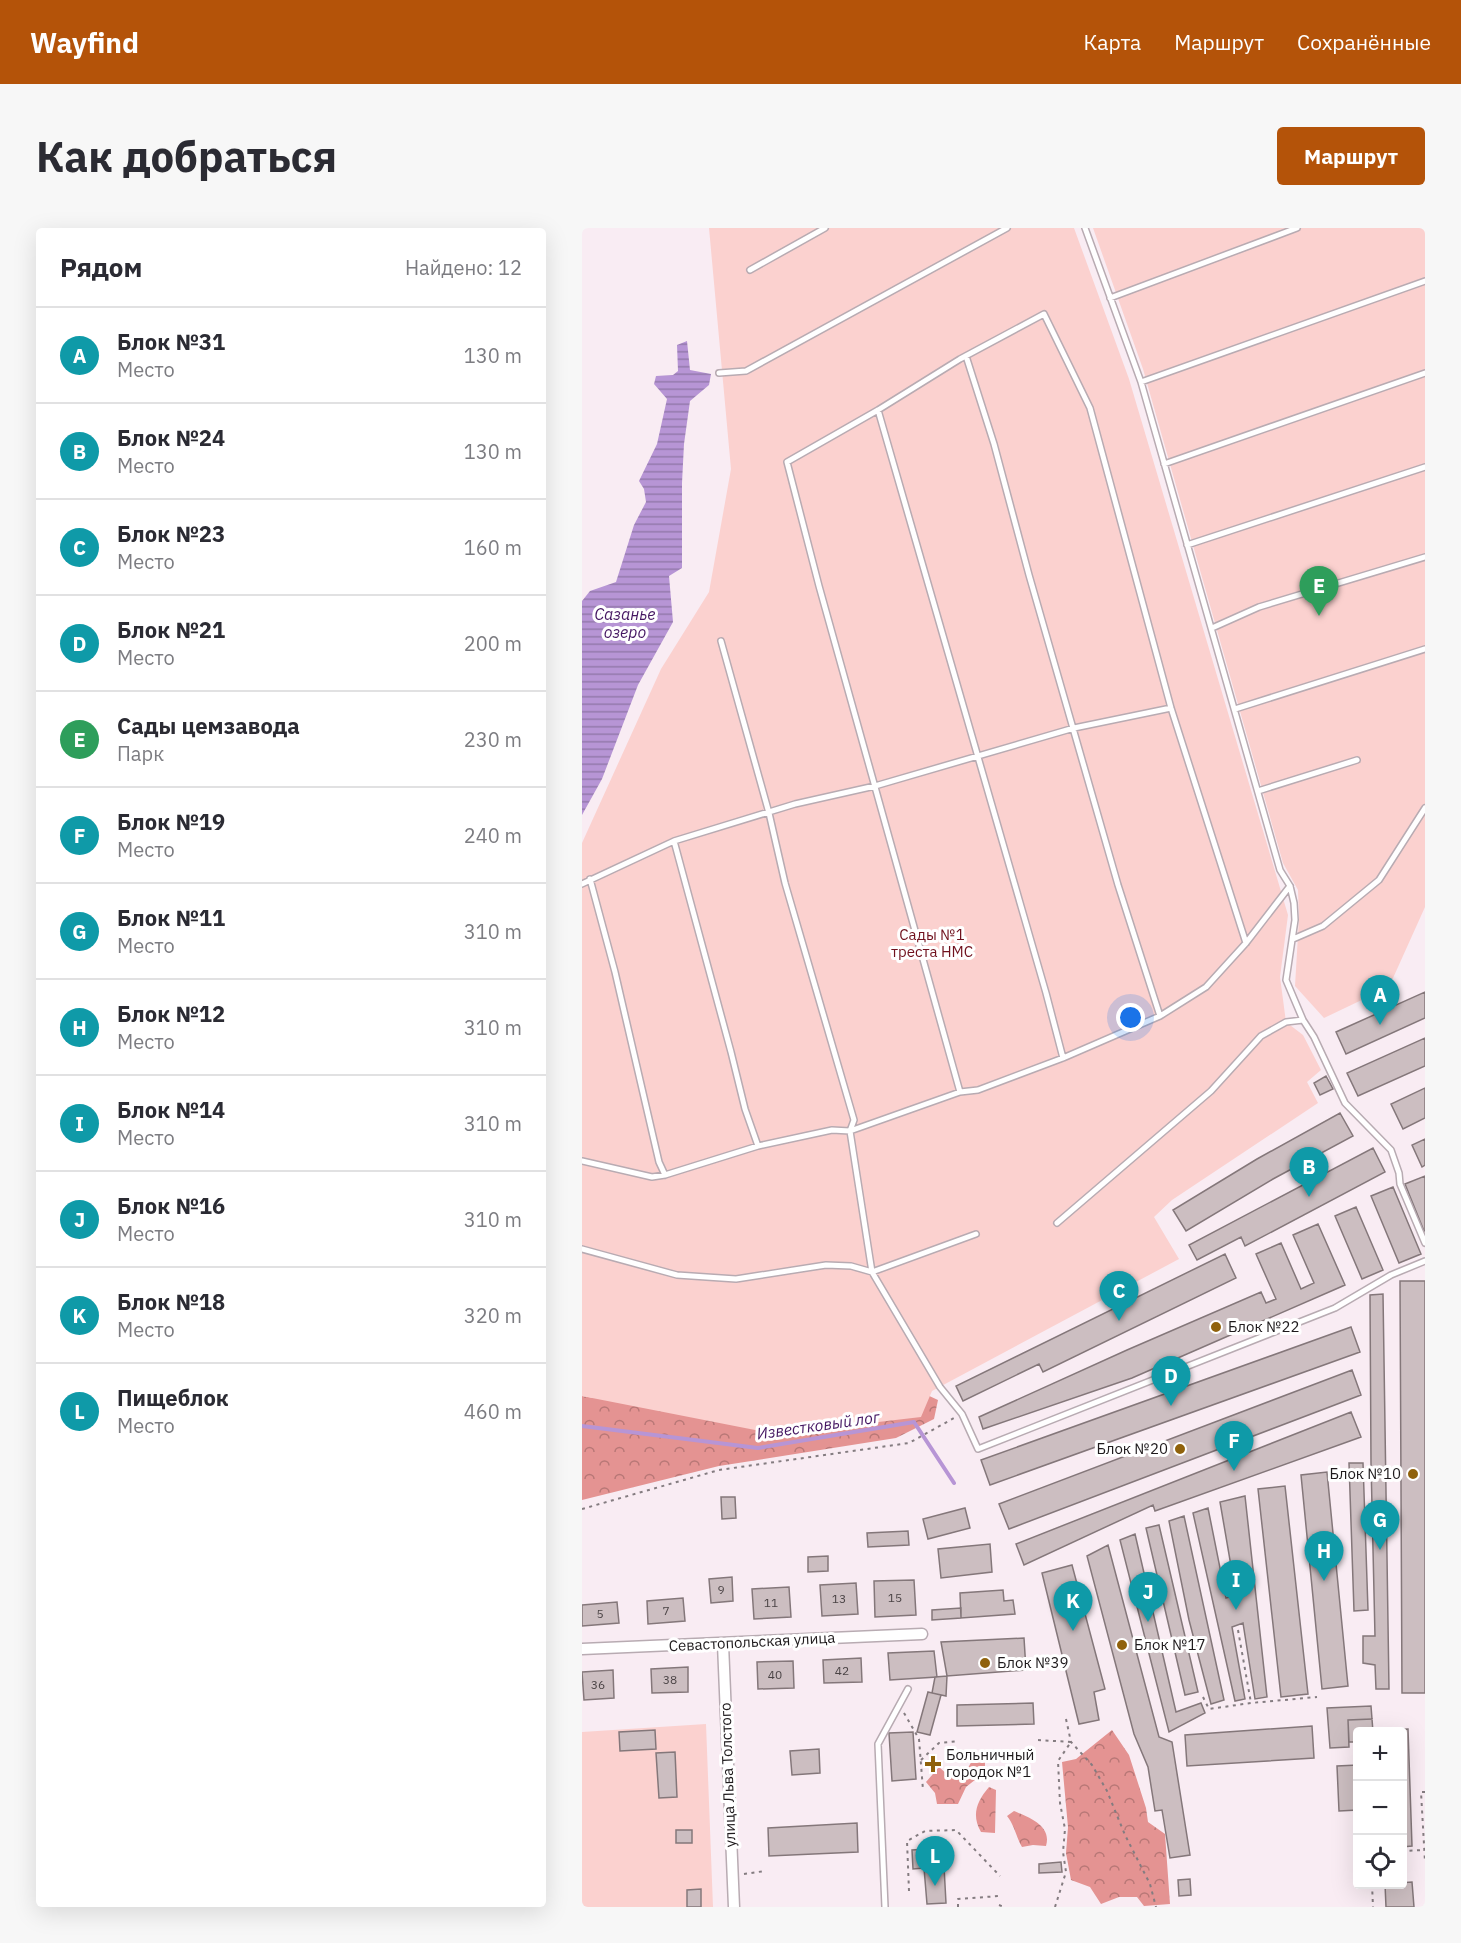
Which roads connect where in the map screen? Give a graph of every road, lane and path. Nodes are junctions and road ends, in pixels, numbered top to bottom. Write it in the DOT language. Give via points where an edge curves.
graph roads {
  1 [pos="825,228"];
  2 [pos="1007,228"];
  3 [pos="1085,228"];
  4 [pos="1297,228"];
  5 [pos="750,270"];
  6 [pos="1425,281"];
  7 [pos="1110,298"];
  8 [pos="966,356"];
  9 [pos="719,373"];
  10 [pos="1425,373"];
  11 [pos="1141,382"];
  12 [pos="878,410"];
  13 [pos="1164,464"];
  14 [pos="1425,467"];
  15 [pos="1187,545"];
  16 [pos="1425,557"];
  17 [pos="1212,628"];
  18 [pos="721,641"];
  19 [pos="1425,649"];
  20 [pos="1172,708"];
  21 [pos="1235,709"];
  22 [pos="1074,728"];
  23 [pos="978,756"];
  24 [pos="1357,759"];
  25 [pos="875,786"];
  26 [pos="1258,791"];
  27 [pos="1425,808"];
  28 [pos="769,813"];
  29 [pos="674,841"];
  30 [pos="591,879"];
  31 [pos="582,884"];
  32 [pos="1290,886"];
  33 [pos="1293,939"];
  34 [pos="1246,943"];
  35 [pos="1160,1016"];
  36 [pos="1303,1020"];
  37 [pos="1063,1058"];
  38 [pos="960,1092"];
  39 [pos="850,1131"];
  40 [pos="758,1146"];
  41 [pos="582,1161"];
  42 [pos="665,1174"];
  43 [pos="1057,1223"];
  44 [pos="976,1234"];
  45 [pos="1425,1243"];
  46 [pos="582,1249"];
  47 [pos="1425,1262"];
  48 [pos="872,1272"];
  49 [pos="962,1414"];
  50 [pos="582,1509"];
  51 [pos="1238,1630"];
  52 [pos="922,1634"];
  53 [pos="723,1644"];
  54 [pos="582,1649"];
  55 [pos="908,1689"];
  56 [pos="1203,1697"];
  57 [pos="1317,1697"];
  58 [pos="1251,1703"];
  59 [pos="899,1705"];
  60 [pos="1066,1719"];
  61 [pos="1038,1740"];
  62 [pos="959,1741"];
  63 [pos="1071,1742"];
  64 [pos="921,1760"];
  65 [pos="923,1790"];
  66 [pos="1425,1792"];
  67 [pos="1424,1850"];
  68 [pos="1407,1851"];
  69 [pos="1425,1862"];
  70 [pos="765,1871"];
  71 [pos="732,1876"];
  72 [pos="1000,1876"];
  73 [pos="1372,1889"];
  74 [pos="909,1891"];
  75 [pos="999,1896"];
  76 [pos="999,1905"];
  77 [pos="734,1907"];
  78 [pos="885,1907"];
  79 [pos="958,1907"];
  80 [pos="1004,1907"];
  81 [pos="1055,1907"];
  82 [pos="1156,1907"];
  83 [pos="1373,1907"];
  1 -- 5 [label="lane"];
  2 -- 9 [label="lane" via="746,371"];
  3 -- 7 [label="lane"];
  4 -- 7 [label="lane"];
  6 -- 11 [label="lane"];
  7 -- 11 [label="lane"];
  8 -- 12 [label="lane"];
  8 -- 20 [label="lane" via="1044,314 1090,408"];
  8 -- 22 [label="lane"];
  10 -- 13 [label="lane"];
  11 -- 13 [label="lane"];
  12 -- 23 [label="lane"];
  12 -- 25 [label="lane" via="787,462"];
  13 -- 15 [label="lane"];
  14 -- 15 [label="lane"];
  15 -- 17 [label="lane"];
  16 -- 17 [label="lane" via="1259,607"];
  17 -- 21 [label="lane"];
  18 -- 28 [label="lane"];
  19 -- 21 [label="lane"];
  20 -- 22 [label="lane"];
  20 -- 34 [label="lane"];
  21 -- 26 [label="lane"];
  22 -- 23 [label="lane"];
  22 -- 35 [label="lane"];
  23 -- 25 [label="lane"];
  23 -- 37 [label="lane"];
  24 -- 26 [label="lane"];
  25 -- 28 [label="lane"];
  25 -- 38 [label="lane"];
  26 -- 32 [label="lane" via="1281,870"];
  27 -- 33 [label="lane" via="1379,880 1323,926"];
  28 -- 29 [label="lane"];
  28 -- 39 [label="lane" via="788,893 854,1120"];
  29 -- 30 [label="lane"];
  29 -- 40 [label="lane"];
  30 -- 31 [label="lane"];
  30 -- 42 [label="lane" via="658,1162"];
  32 -- 33 [label="lane" via="1295,920"];
  32 -- 34 [label="lane"];
  33 -- 36 [label="lane" via="1286,980"];
  34 -- 35 [label="lane" via="1206,987"];
  35 -- 37 [label="lane"];
  36 -- 43 [label="lane" via="1286,1022 1262,1036 1211,1091"];
  36 -- 45 [label="lane" via="1345,1103 1391,1150 1400,1184"];
  37 -- 38 [label="lane" via="978,1090"];
  38 -- 39 [label="lane"];
  39 -- 40 [label="lane" via="832,1130"];
  39 -- 48 [label="lane"];
  40 -- 42 [label="lane"];
  41 -- 42 [label="lane" via="652,1177"];
  44 -- 48 [label="lane"];
  46 -- 48 [label="lane" via="677,1275 736,1279 826,1264"];
  47 -- 49 [label="lane" via="1391,1275 1335,1308 978,1449"];
  48 -- 49 [label="lane" via="940,1387"];
  49 -- 50 [label="path" via="909,1443 719,1470"];
  51 -- 58 [label="path"];
  52 -- 53 [label="street, Севастопольская улица"];
  53 -- 54 [label="street, Севастопольская улица"];
  53 -- 71 [label="street, улица Льва Толстого"];
  55 -- 59 [label="lane"];
  56 -- 58 [label="path" via="1209,1709"];
  57 -- 58 [label="path"];
  59 -- 64 [label="path" via="920,1739"];
  59 -- 78 [label="lane" via="878,1744"];
  60 -- 63 [label="path"];
  61 -- 63 [label="path"];
  62 -- 64 [label="path" via="939,1743"];
  63 -- 81 [label="path" via="1058,1761 1066,1872"];
  63 -- 82 [label="path" via="1092,1765 1107,1791 1150,1884"];
  64 -- 65 [label="path"];
  66 -- 67 [label="path"];
  67 -- 68 [label="path"];
  67 -- 69 [label="path"];
  70 -- 71 [label="path"];
  71 -- 77 [label="street, улица Льва Толстого"];
  72 -- 74 [label="path" via="956,1830 925,1831 907,1841"];
  73 -- 83 [label="path"];
  75 -- 79 [label="path" via="958,1899"];
  76 -- 80 [label="path"];
}
